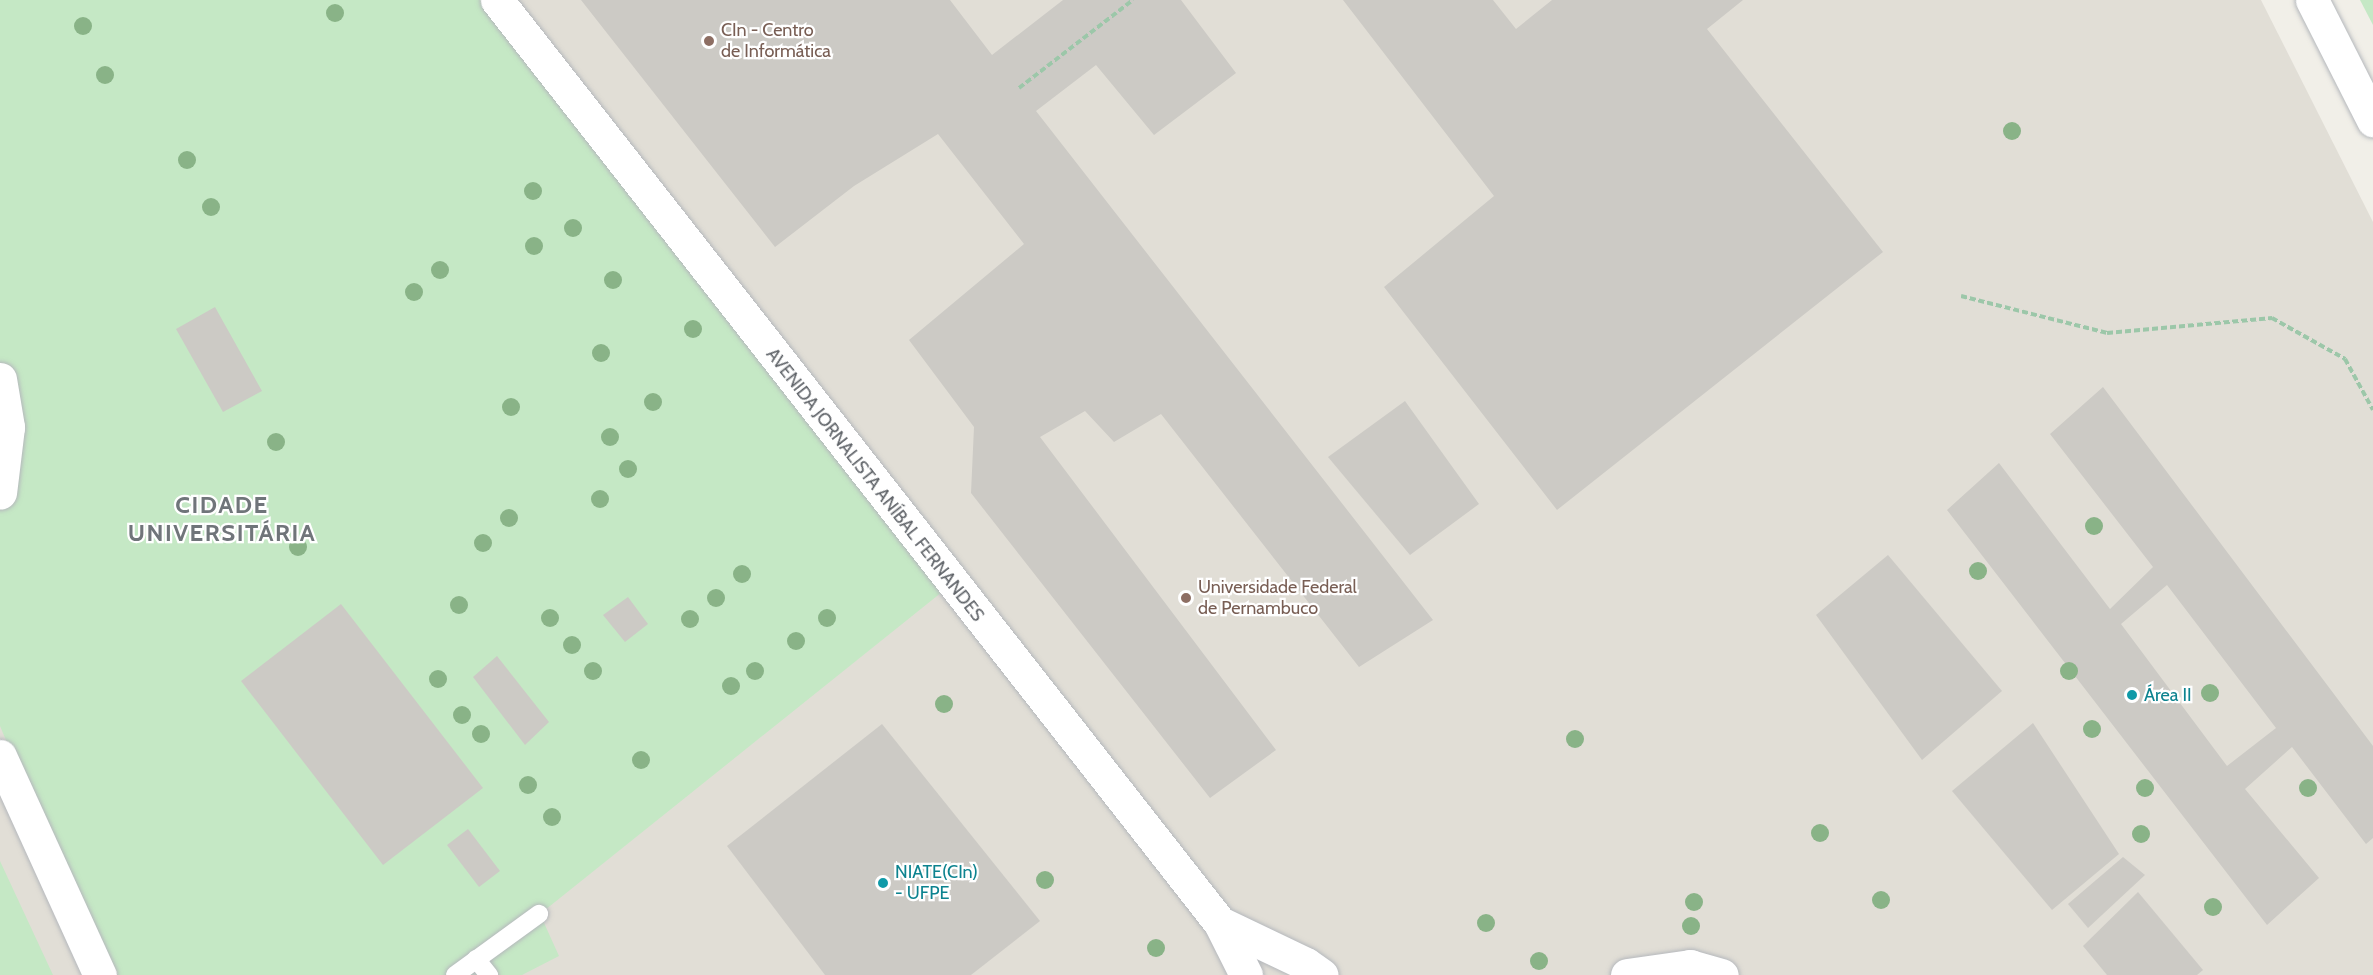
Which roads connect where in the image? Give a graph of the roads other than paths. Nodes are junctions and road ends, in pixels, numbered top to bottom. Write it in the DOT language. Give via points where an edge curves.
graph roads {
  1 [pos="497,0"];
  2 [pos="2312,0"];
  3 [pos="2373,120"];
  4 [pos="0,379"];
  5 [pos="0,493"];
  6 [pos="0,756"];
  7 [pos="539,914"];
  8 [pos="1220,923"];
  9 [pos="477,959"];
  10 [pos="100,975"];
  11 [pos="455,975"];
  12 [pos="489,975"];
  13 [pos="1246,975"];
  14 [pos="1322,975"];
  15 [pos="1627,975"];
  16 [pos="1722,975"];
  1 -- 8 [label="street, AVENIDA JORNALISTA ANÍBAL FERNANDES"];
  2 -- 3 [label="street"];
  4 -- 5 [label="street" via="8,427"];
  6 -- 10 [label="street"];
  7 -- 9 [label="lane"];
  8 -- 13 [label="street, AVENIDA JORNALISTA ANÍBAL FERNANDES"];
  8 -- 14 [label="street"];
  9 -- 11 [label="lane"];
  9 -- 12 [label="lane"];
  15 -- 16 [label="street" via="1690,966"];
}
